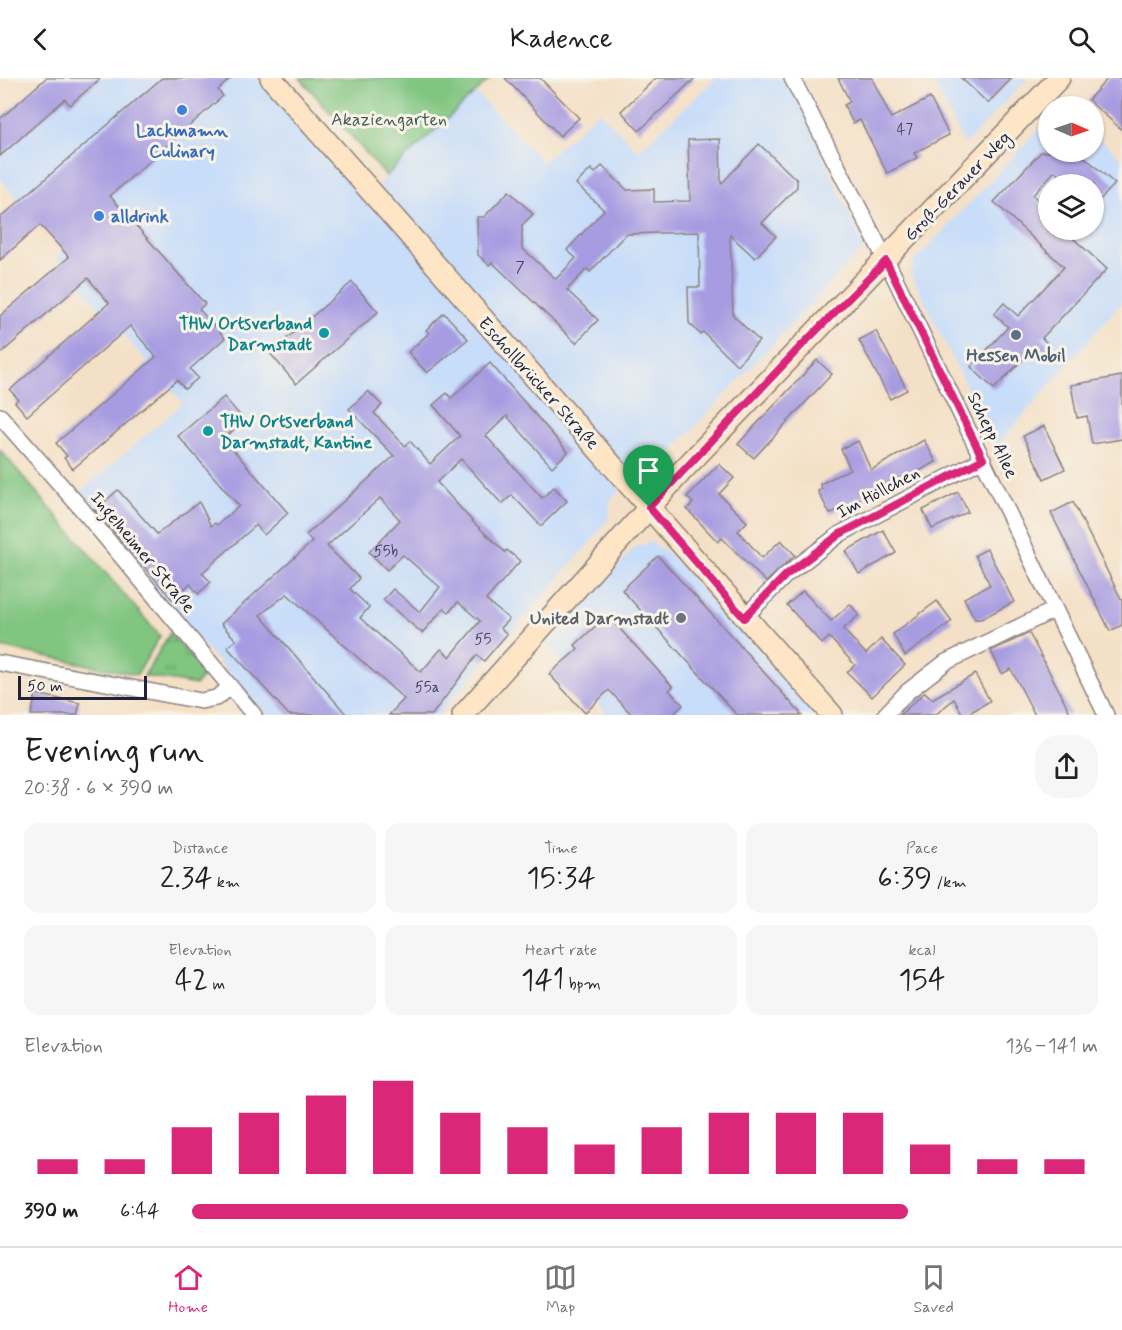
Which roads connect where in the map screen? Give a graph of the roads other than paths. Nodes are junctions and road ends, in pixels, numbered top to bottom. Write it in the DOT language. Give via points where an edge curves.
graph roads {
  1 [pos="271,78"];
  2 [pos="792,78"];
  3 [pos="1059,78"];
  4 [pos="886,261"];
  5 [pos="0,416"];
  6 [pos="983,459"];
  7 [pos="649,507"];
  8 [pos="1054,610"];
  9 [pos="744,618"];
  10 [pos="0,663"];
  11 [pos="230,688"];
  12 [pos="254,715"];
  13 [pos="463,715"];
  14 [pos="832,715"];
  15 [pos="885,715"];
  16 [pos="1106,715"];
  1 -- 7 [label="main road, Eschollbrücker Straße"];
  2 -- 4 [label="street, Schepp Allee"];
  3 -- 4 [label="main road, Groß-Gerauer Weg"];
  4 -- 6 [label="street, Schepp Allee"];
  4 -- 7 [label="main road, Groß-Gerauer Weg"];
  5 -- 11 [label="street, Ingelheimer Straße"];
  6 -- 8 [label="street, Schepp Allee"];
  6 -- 9 [label="street, Im Höllchen" via="840,534 786,575"];
  7 -- 9 [label="main road, Eschollbrücker Straße"];
  7 -- 13 [label="main road, Groß-Gerauer Weg"];
  8 -- 15 [label="street" via="946,662"];
  8 -- 16 [label="street, Schepp Allee"];
  9 -- 14 [label="main road, Eschollbrücker Straße"];
  10 -- 11 [label="street" via="201,701 216,698"];
  11 -- 12 [label="street, Ingelheimer Straße"];
}
